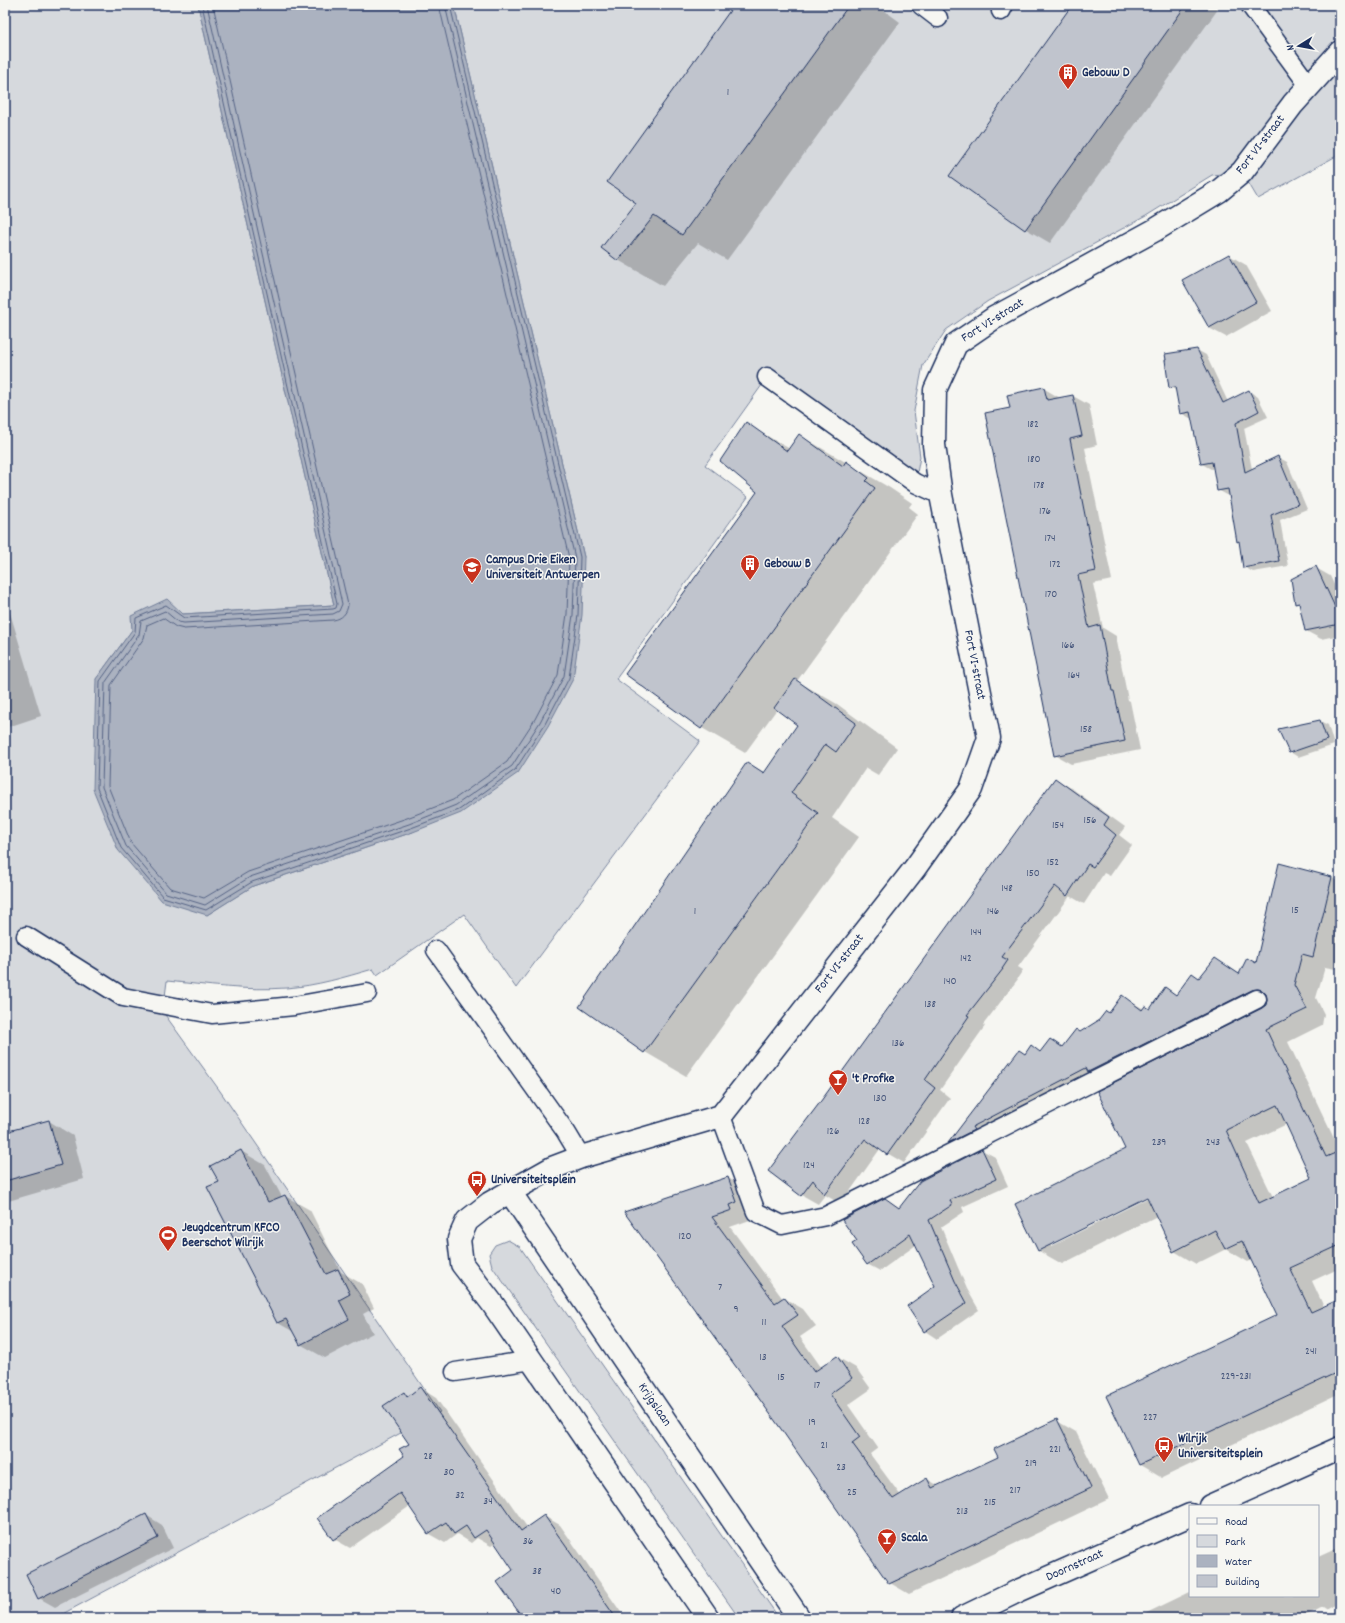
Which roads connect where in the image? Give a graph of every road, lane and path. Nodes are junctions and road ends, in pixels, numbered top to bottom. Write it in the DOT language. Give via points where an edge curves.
graph roads {
  1 [pos="921,5"];
  2 [pos="1250,5"];
  3 [pos="938,18"];
  4 [pos="1340,52"];
  5 [pos="1310,87"];
  6 [pos="767,378"];
  7 [pos="941,495"];
  8 [pos="26,936"];
  9 [pos="436,950"];
  10 [pos="368,993"];
  11 [pos="1257,999"];
  12 [pos="720,1116"];
  13 [pos="581,1157"];
  14 [pos="510,1192"];
  15 [pos="532,1360"];
  16 [pos="455,1372"];
  17 [pos="1340,1448"];
  18 [pos="1212,1505"];
  19 [pos="1189,1515"];
  20 [pos="708,1618"];
  21 [pos="799,1618"];
  22 [pos="962,1618"];
  1 -- 3 [label="lane"];
  2 -- 5 [label="lane"];
  4 -- 5 [label="street, Fort VI-straat"];
  5 -- 7 [label="street, Fort VI-straat" via="1293,104 1242,172 1219,191 1155,230 994,318 956,344 935,390 934,445"];
  6 -- 7 [label="lane" via="915,483"];
  7 -- 12 [label="street, Fort VI-straat" via="989,738 971,789 915,868"];
  8 -- 10 [label="lane" via="123,997 212,1014 294,1006"];
  9 -- 13 [label="lane" via="566,1132"];
  11 -- 12 [label="lane" via="826,1216 782,1225 756,1212"];
  12 -- 13 [label="street"];
  13 -- 14 [label="street" via="552,1168"];
  14 -- 15 [label="street" via="490,1203 467,1222 459,1239 462,1264"];
  14 -- 21 [label="street, Krijgslaan"];
  15 -- 16 [label="lane"];
  15 -- 20 [label="street"];
  17 -- 18 [label="street"];
  19 -- 22 [label="street, Doornstraat"];
}
